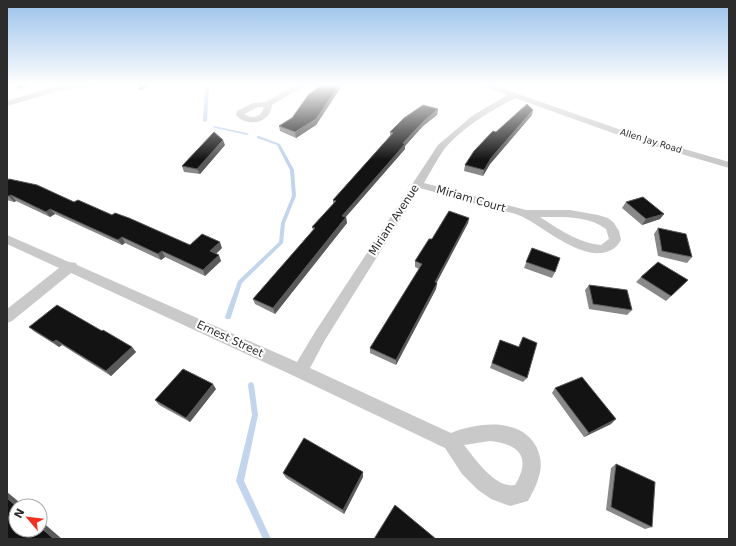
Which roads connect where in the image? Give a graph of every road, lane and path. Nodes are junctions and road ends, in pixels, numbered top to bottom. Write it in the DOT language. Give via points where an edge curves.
graph roads {
  1 [pos="489,109"];
  2 [pos="557,109"];
  3 [pos="729,165"];
  4 [pos="417,184"];
  5 [pos="526,214"];
  6 [pos="7,238"];
  7 [pos="71,266"];
  8 [pos="7,317"];
  9 [pos="300,371"];
  10 [pos="451,442"];
  1 -- 4 [label="street, Miriam Avenue" via="452,135 440,147"];
  2 -- 3 [label="street, Allen Jay Road" via="630,136"];
  4 -- 5 [label="street, Miriam Court"];
  4 -- 9 [label="street, Miriam Avenue"];
  5 -- 5 [label="street, Miriam Court" via="558,234 591,248 602,249 610,246 615,240 614,232 609,225 599,219 572,214"];
  6 -- 7 [label="street, Ernest Street"];
  7 -- 8 [label="street"];
  7 -- 9 [label="street, Ernest Street"];
  9 -- 10 [label="street, Ernest Street"];
}
